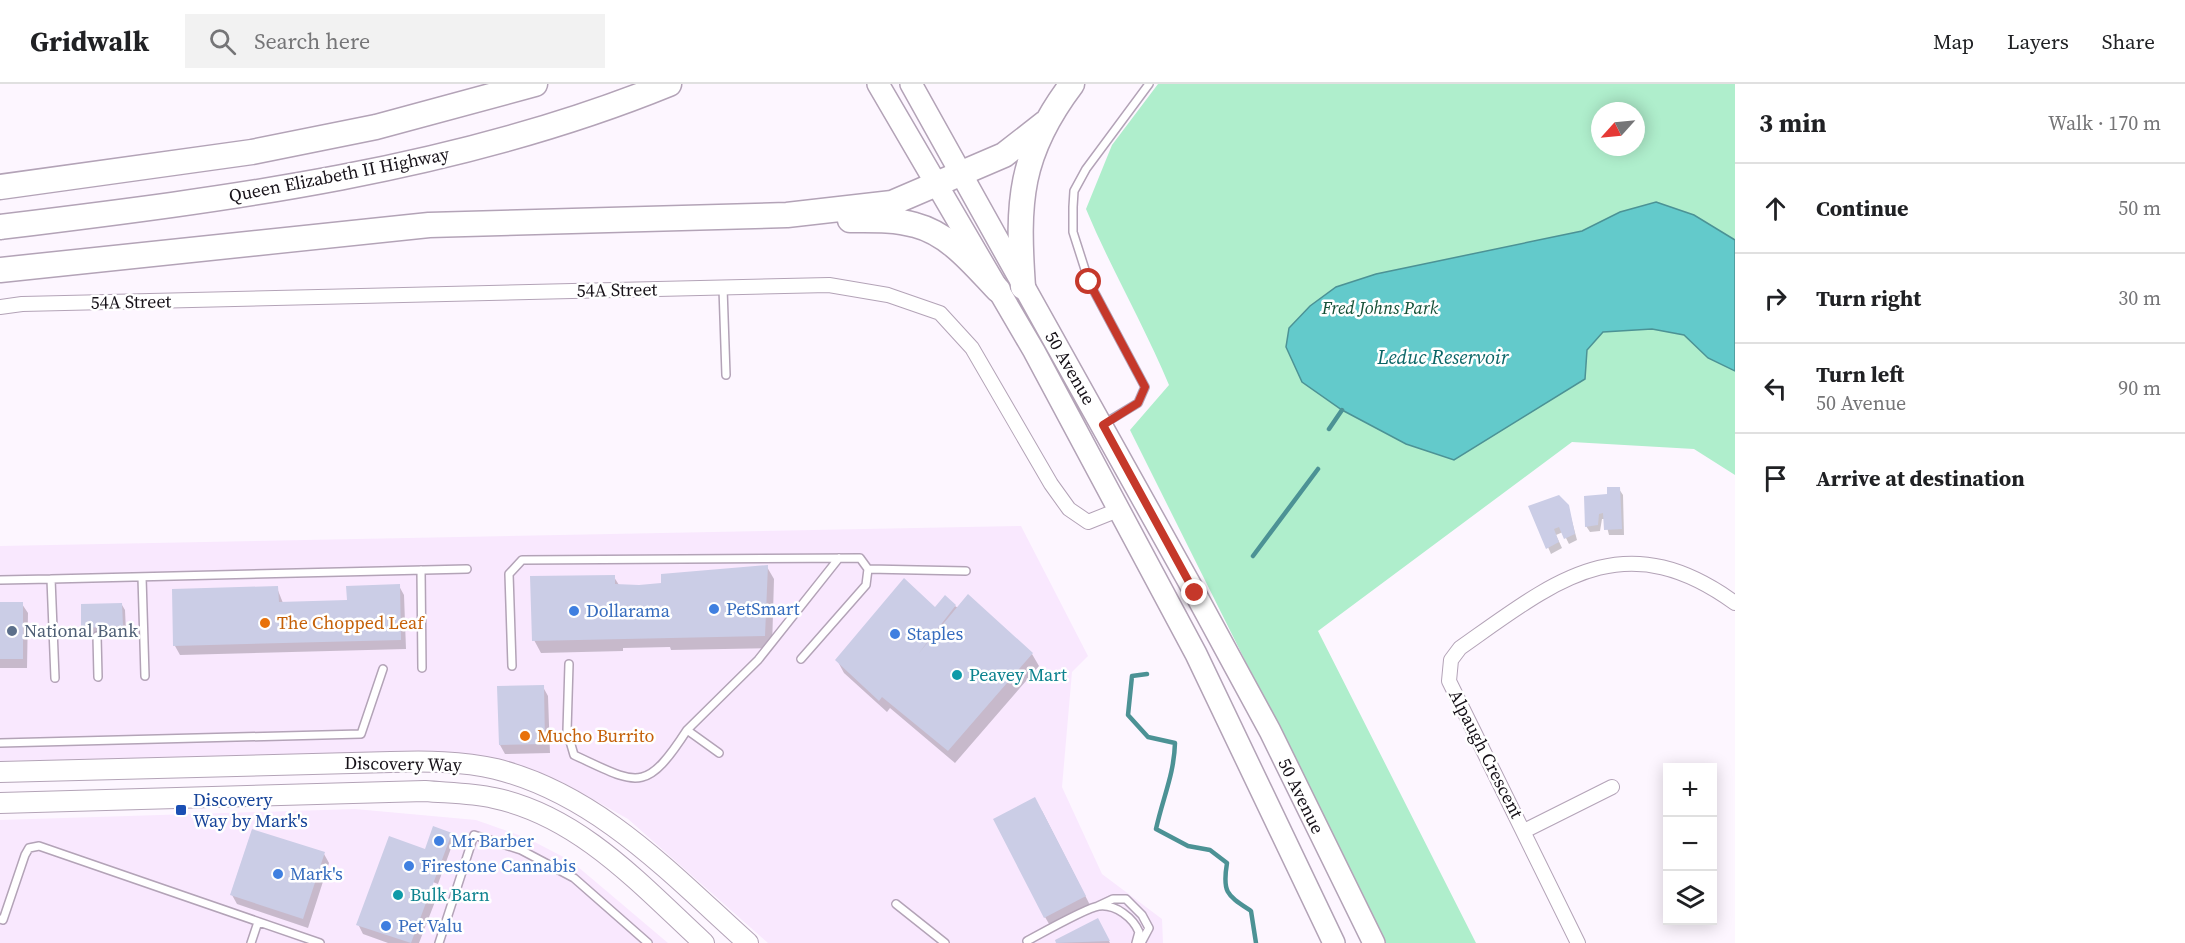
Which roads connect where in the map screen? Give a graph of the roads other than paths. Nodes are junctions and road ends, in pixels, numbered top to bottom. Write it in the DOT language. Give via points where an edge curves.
graph roads {
  1 [pos="535,84"];
  2 [pos="669,84"];
  3 [pos="880,84"];
  4 [pos="911,84"];
  5 [pos="1072,84"];
  6 [pos="1149,84"];
  7 [pos="1045,123"];
  8 [pos="962,176"];
  9 [pos="936,186"];
  10 [pos="0,187"];
  11 [pos="787,214"];
  12 [pos="0,227"];
  13 [pos="0,270"];
  14 [pos="1023,287"];
  15 [pos="723,288"];
  16 [pos="998,290"];
  17 [pos="0,307"];
  18 [pos="726,375"];
  19 [pos="1103,425"];
  20 [pos="1118,510"];
  21 [pos="839,558"];
  22 [pos="467,568"];
  23 [pos="868,569"];
  24 [pos="421,570"];
  25 [pos="966,571"];
  26 [pos="142,577"];
  27 [pos="51,579"];
  28 [pos="0,580"];
  29 [pos="1735,603"];
  30 [pos="97,636"];
  31 [pos="801,659"];
  32 [pos="569,664"];
  33 [pos="512,666"];
  34 [pos="422,668"];
  35 [pos="383,669"];
  36 [pos="145,676"];
  37 [pos="98,677"];
  38 [pos="55,678"];
  39 [pos="687,730"];
  40 [pos="0,743"];
  41 [pos="719,753"];
  42 [pos="0,772"];
  43 [pos="1612,787"];
  44 [pos="0,803"];
  45 [pos="1524,831"];
  46 [pos="1302,877"];
  47 [pos="896,904"];
  48 [pos="1098,906"];
  49 [pos="0,919"];
  50 [pos="258,922"];
  51 [pos="1027,941"];
  52 [pos="251,943"];
  53 [pos="320,943"];
  54 [pos="439,943"];
  55 [pos="648,943"];
  56 [pos="704,943"];
  57 [pos="748,943"];
  58 [pos="945,943"];
  59 [pos="1136,943"];
  60 [pos="1141,943"];
  61 [pos="1324,943"];
  62 [pos="1334,943"];
  63 [pos="1374,943"];
  64 [pos="1578,943"];
  1 -- 10 [label="highway" via="376,127 252,152"];
  2 -- 12 [label="highway, Queen Elizabeth II Highway" via="568,120 416,162 292,187"];
  3 -- 8 [label="main road" via="937,167"];
  3 -- 9 [label="main road, 50 Avenue"];
  4 -- 8 [label="main road, 50 Avenue"];
  5 -- 7 [label="highway"];
  6 -- 19 [label="lane" via="1074,191 1073,232 1089,282 1145,387 1138,403"];
  7 -- 8 [label="highway" via="1004,155"];
  7 -- 14 [label="highway" via="1021,195 1018,228"];
  8 -- 9 [label="highway"];
  8 -- 14 [label="main road, 50 Avenue"];
  9 -- 11 [label="highway" via="892,203"];
  9 -- 16 [label="main road, 50 Avenue"];
  11 -- 13 [label="highway" via="429,225"];
  11 -- 16 [label="highway" via="916,225 949,242"];
  14 -- 19 [label="main road, 50 Avenue"];
  15 -- 17 [label="street, 54A Street"];
  15 -- 18 [label="lane"];
  15 -- 20 [label="street, 54A Street" via="829,285 888,296 940,313 972,348 1069,508 1088,522"];
  16 -- 20 [label="main road, 50 Avenue"];
  19 -- 63 [label="main road, 50 Avenue" via="1269,731"];
  20 -- 46 [label="main road, 50 Avenue" via="1196,654"];
  21 -- 23 [label="lane" via="860,558"];
  21 -- 33 [label="lane" via="522,560 509,574"];
  21 -- 39 [label="lane" via="758,660"];
  22 -- 24 [label="lane"];
  23 -- 25 [label="lane"];
  23 -- 31 [label="lane" via="866,585"];
  24 -- 26 [label="lane"];
  24 -- 34 [label="lane"];
  26 -- 27 [label="lane"];
  26 -- 36 [label="lane"];
  27 -- 28 [label="lane"];
  27 -- 38 [label="lane"];
  29 -- 45 [label="street, Alpaugh Crescent" via="1712,586 1662,566 1601,566 1554,584 1460,648 1451,660 1449,681"];
  30 -- 37 [label="lane"];
  32 -- 39 [label="lane" via="567,731 574,754 638,780 670,756"];
  35 -- 40 [label="lane" via="361,734"];
  39 -- 41 [label="lane"];
  42 -- 57 [label="street, Discovery Way" via="391,762 438,762 493,769 539,783 602,818"];
  43 -- 45 [label="street"];
  44 -- 56 [label="street, Discovery Way" via="425,791 494,798 550,818 586,839"];
  45 -- 64 [label="street, Alpaugh Crescent"];
  46 -- 61 [label="main road"];
  46 -- 62 [label="main road, 50 Avenue"];
  47 -- 58 [label="lane"];
  48 -- 51 [label="lane"];
  48 -- 59 [label="lane" via="1115,909 1133,920 1139,932"];
  48 -- 60 [label="lane" via="1113,899 1126,899 1149,928"];
  49 -- 50 [label="lane" via="3,920 25,855 30,848 39,846"];
  50 -- 52 [label="lane"];
  50 -- 53 [label="lane"];
  54 -- 55 [label="lane" via="474,835 521,850 574,878"];
}
